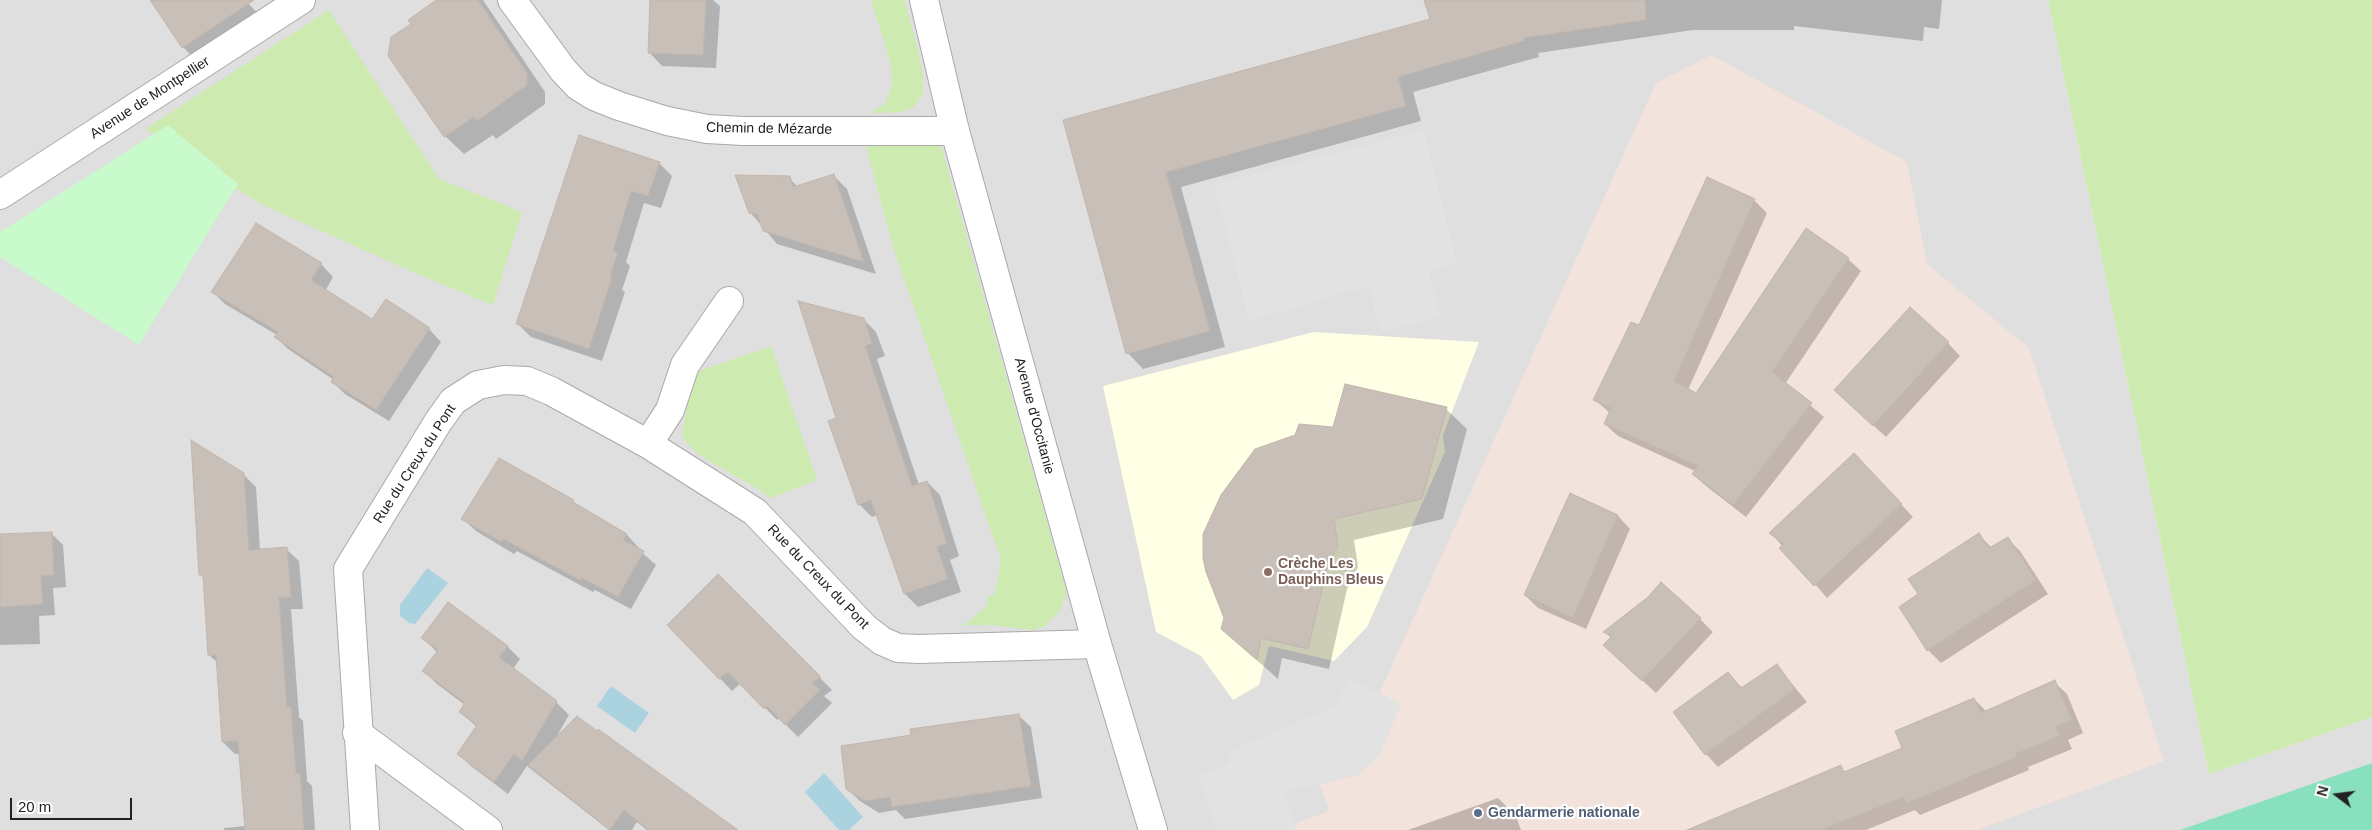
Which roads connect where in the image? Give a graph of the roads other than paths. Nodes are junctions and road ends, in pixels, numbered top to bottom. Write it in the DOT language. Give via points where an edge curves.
graph roads {
  1 [pos="301,0"];
  2 [pos="512,0"];
  3 [pos="924,0"];
  4 [pos="956,131"];
  5 [pos="0,195"];
  6 [pos="729,301"];
  7 [pos="648,444"];
  8 [pos="1097,644"];
  9 [pos="357,733"];
  10 [pos="365,830"];
  11 [pos="488,830"];
  12 [pos="1153,830"];
  1 -- 5 [label="street, Avenue de Montpellier"];
  2 -- 4 [label="street, Chemin de Mézarde" via="578,86 619,106 666,121 707,129 743,131"];
  3 -- 4 [label="street, Avenue d'Occitanie"];
  4 -- 8 [label="street, Avenue d'Occitanie"];
  6 -- 7 [label="street" via="685,365 670,410"];
  7 -- 8 [label="street, Rue du Creux du Pont" via="755,512 864,627 882,641 898,648 918,649"];
  7 -- 9 [label="street, Rue du Creux du Pont" via="527,381 504,380 478,385 453,401 348,569"];
  8 -- 12 [label="street, Avenue d'Occitanie"];
  9 -- 10 [label="street, Rue du Creux du Pont"];
  9 -- 11 [label="street"];
}
